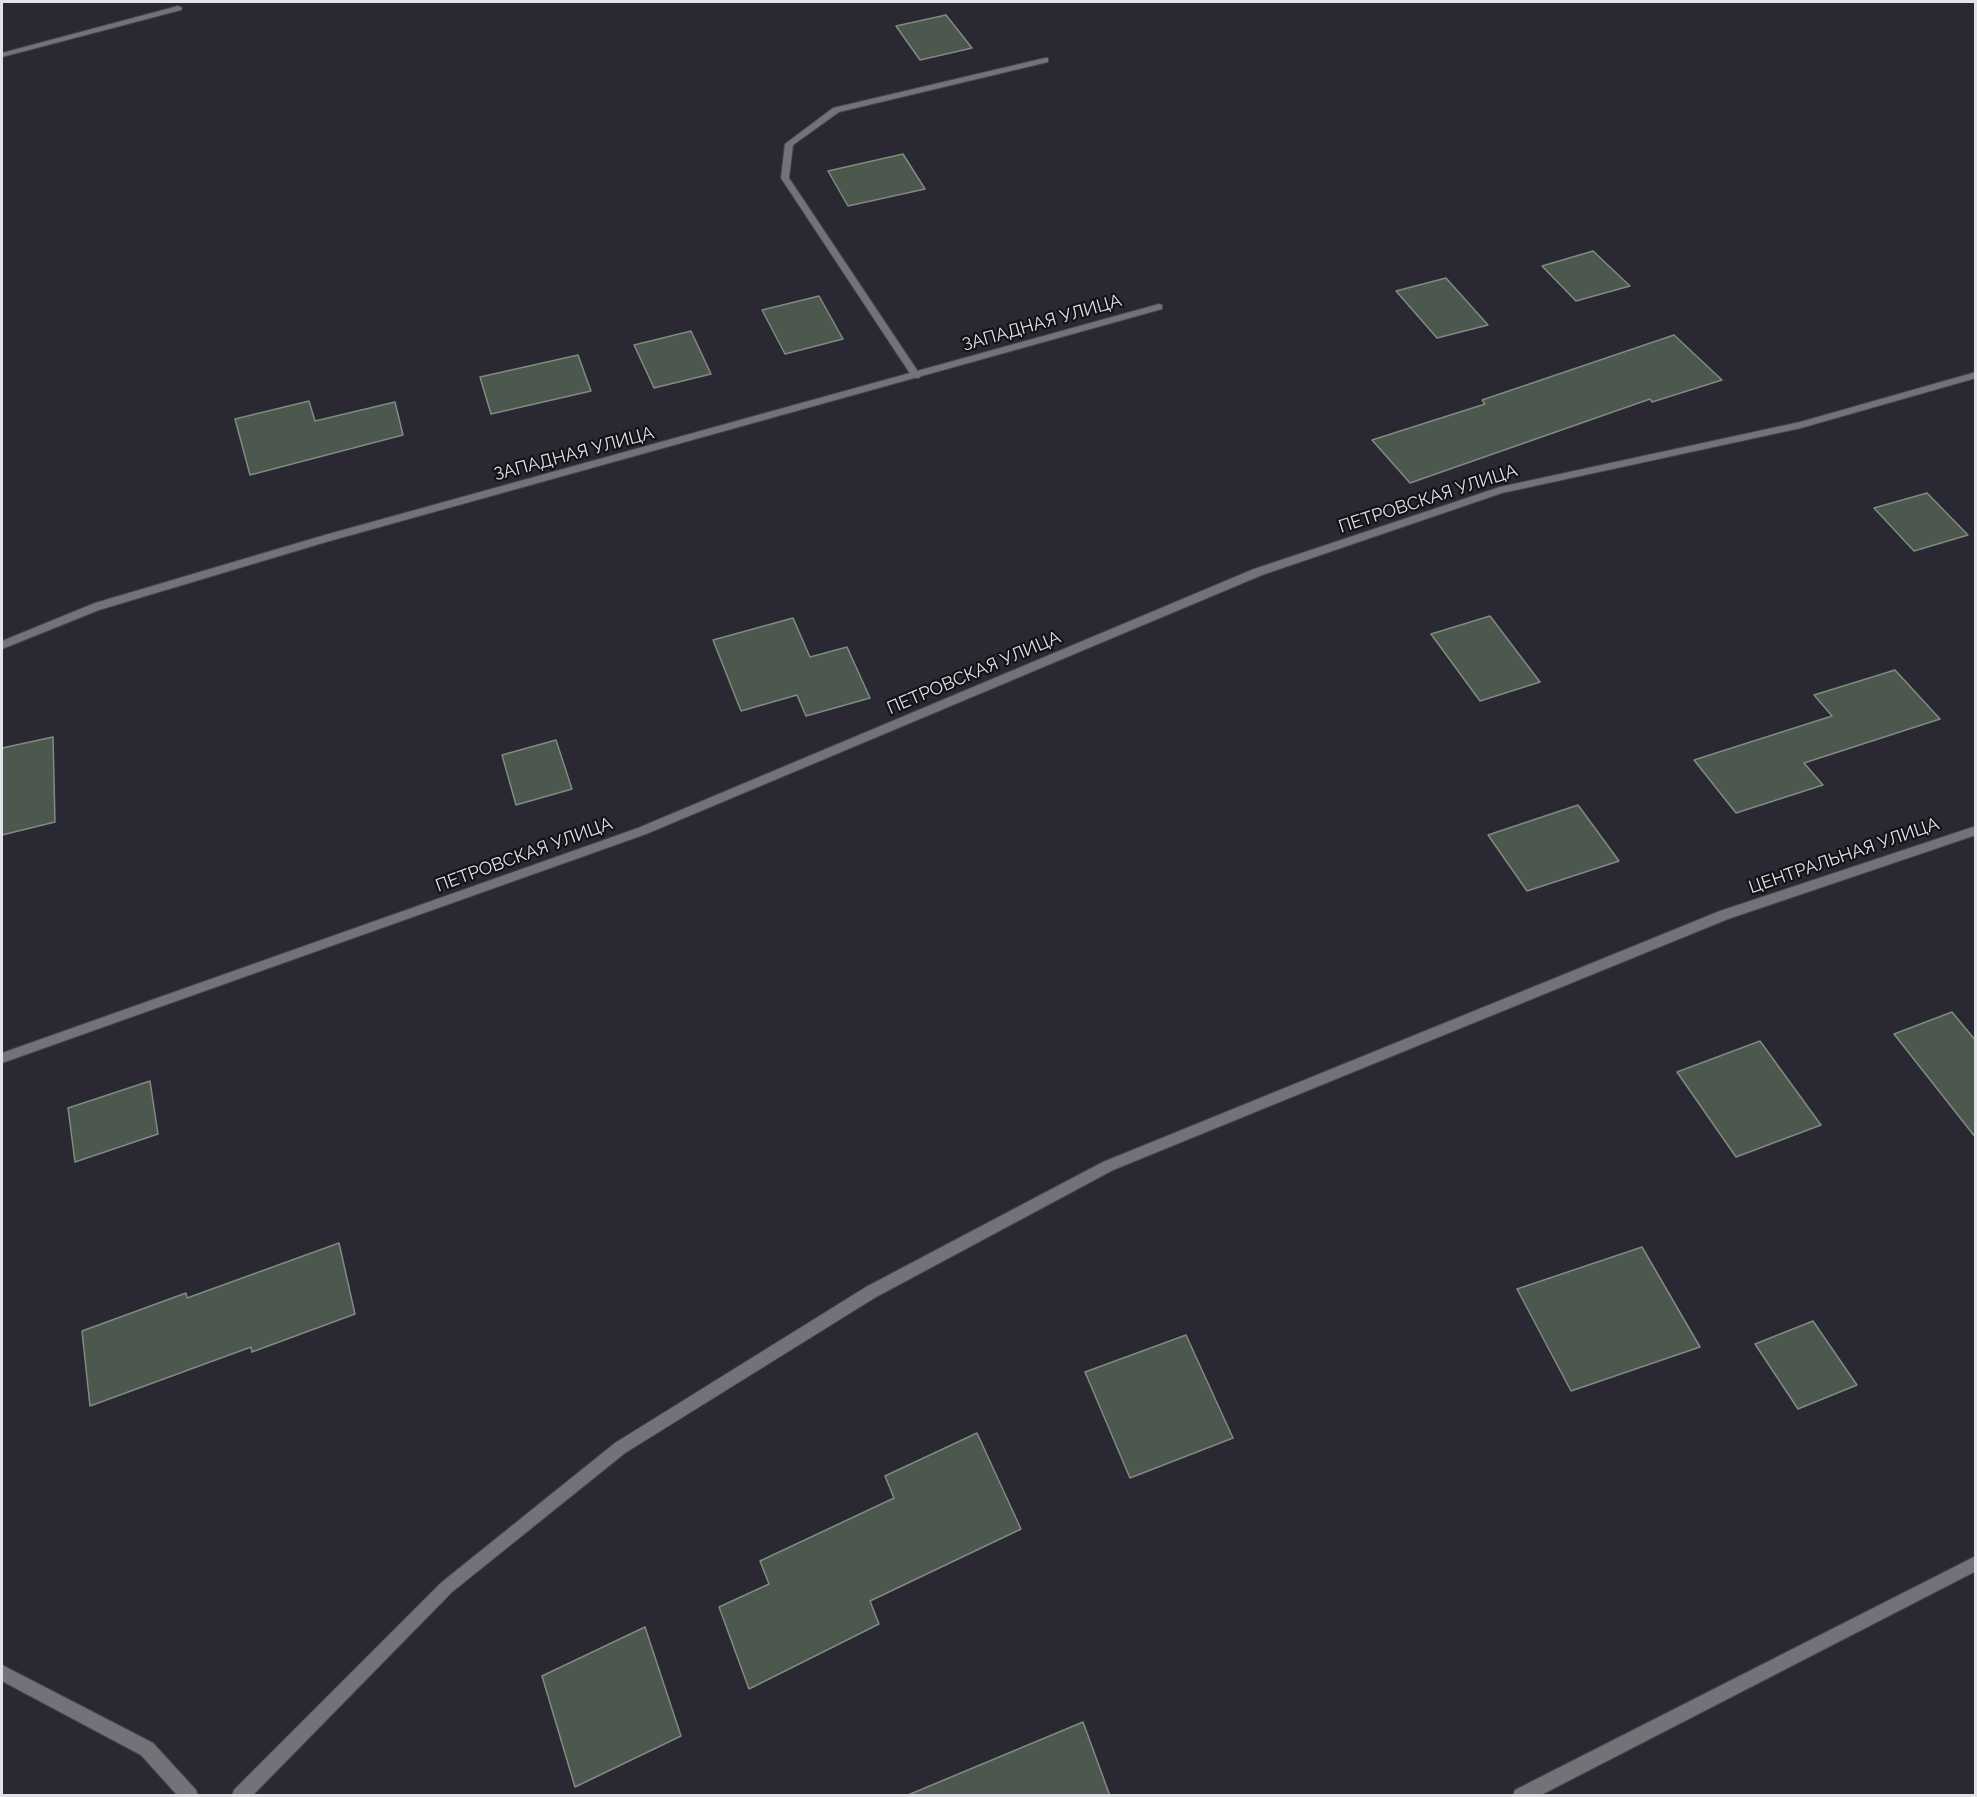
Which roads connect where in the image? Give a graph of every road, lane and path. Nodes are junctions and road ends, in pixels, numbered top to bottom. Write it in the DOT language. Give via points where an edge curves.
graph roads {
  1 [pos="178,8"];
  2 [pos="2,55"];
  3 [pos="1045,60"];
  4 [pos="1159,307"];
  5 [pos="1976,375"];
  6 [pos="916,376"];
  7 [pos="2,645"];
  8 [pos="1976,831"];
  9 [pos="2,1058"];
  10 [pos="1976,1563"];
  11 [pos="2,1673"];
  12 [pos="190,1796"];
  13 [pos="240,1796"];
  14 [pos="1521,1796"];
  1 -- 2 [label="street"];
  3 -- 6 [label="street" via="836,110 789,144 785,178"];
  4 -- 6 [label="street, ЗАПАДНАЯ УЛИЦА"];
  5 -- 9 [label="street, ПЕТРОВСКАЯ УЛИЦА" via="1801,425 1500,490 1258,572 642,831"];
  6 -- 7 [label="street, ЗАПАДНАЯ УЛИЦА" via="303,545 95,607"];
  8 -- 13 [label="street, ЦЕНТРАЛЬНАЯ УЛИЦА" via="1724,915 1108,1166 871,1292 620,1448 447,1587"];
  10 -- 14 [label="street"];
  11 -- 12 [label="street" via="147,1749"];
}
